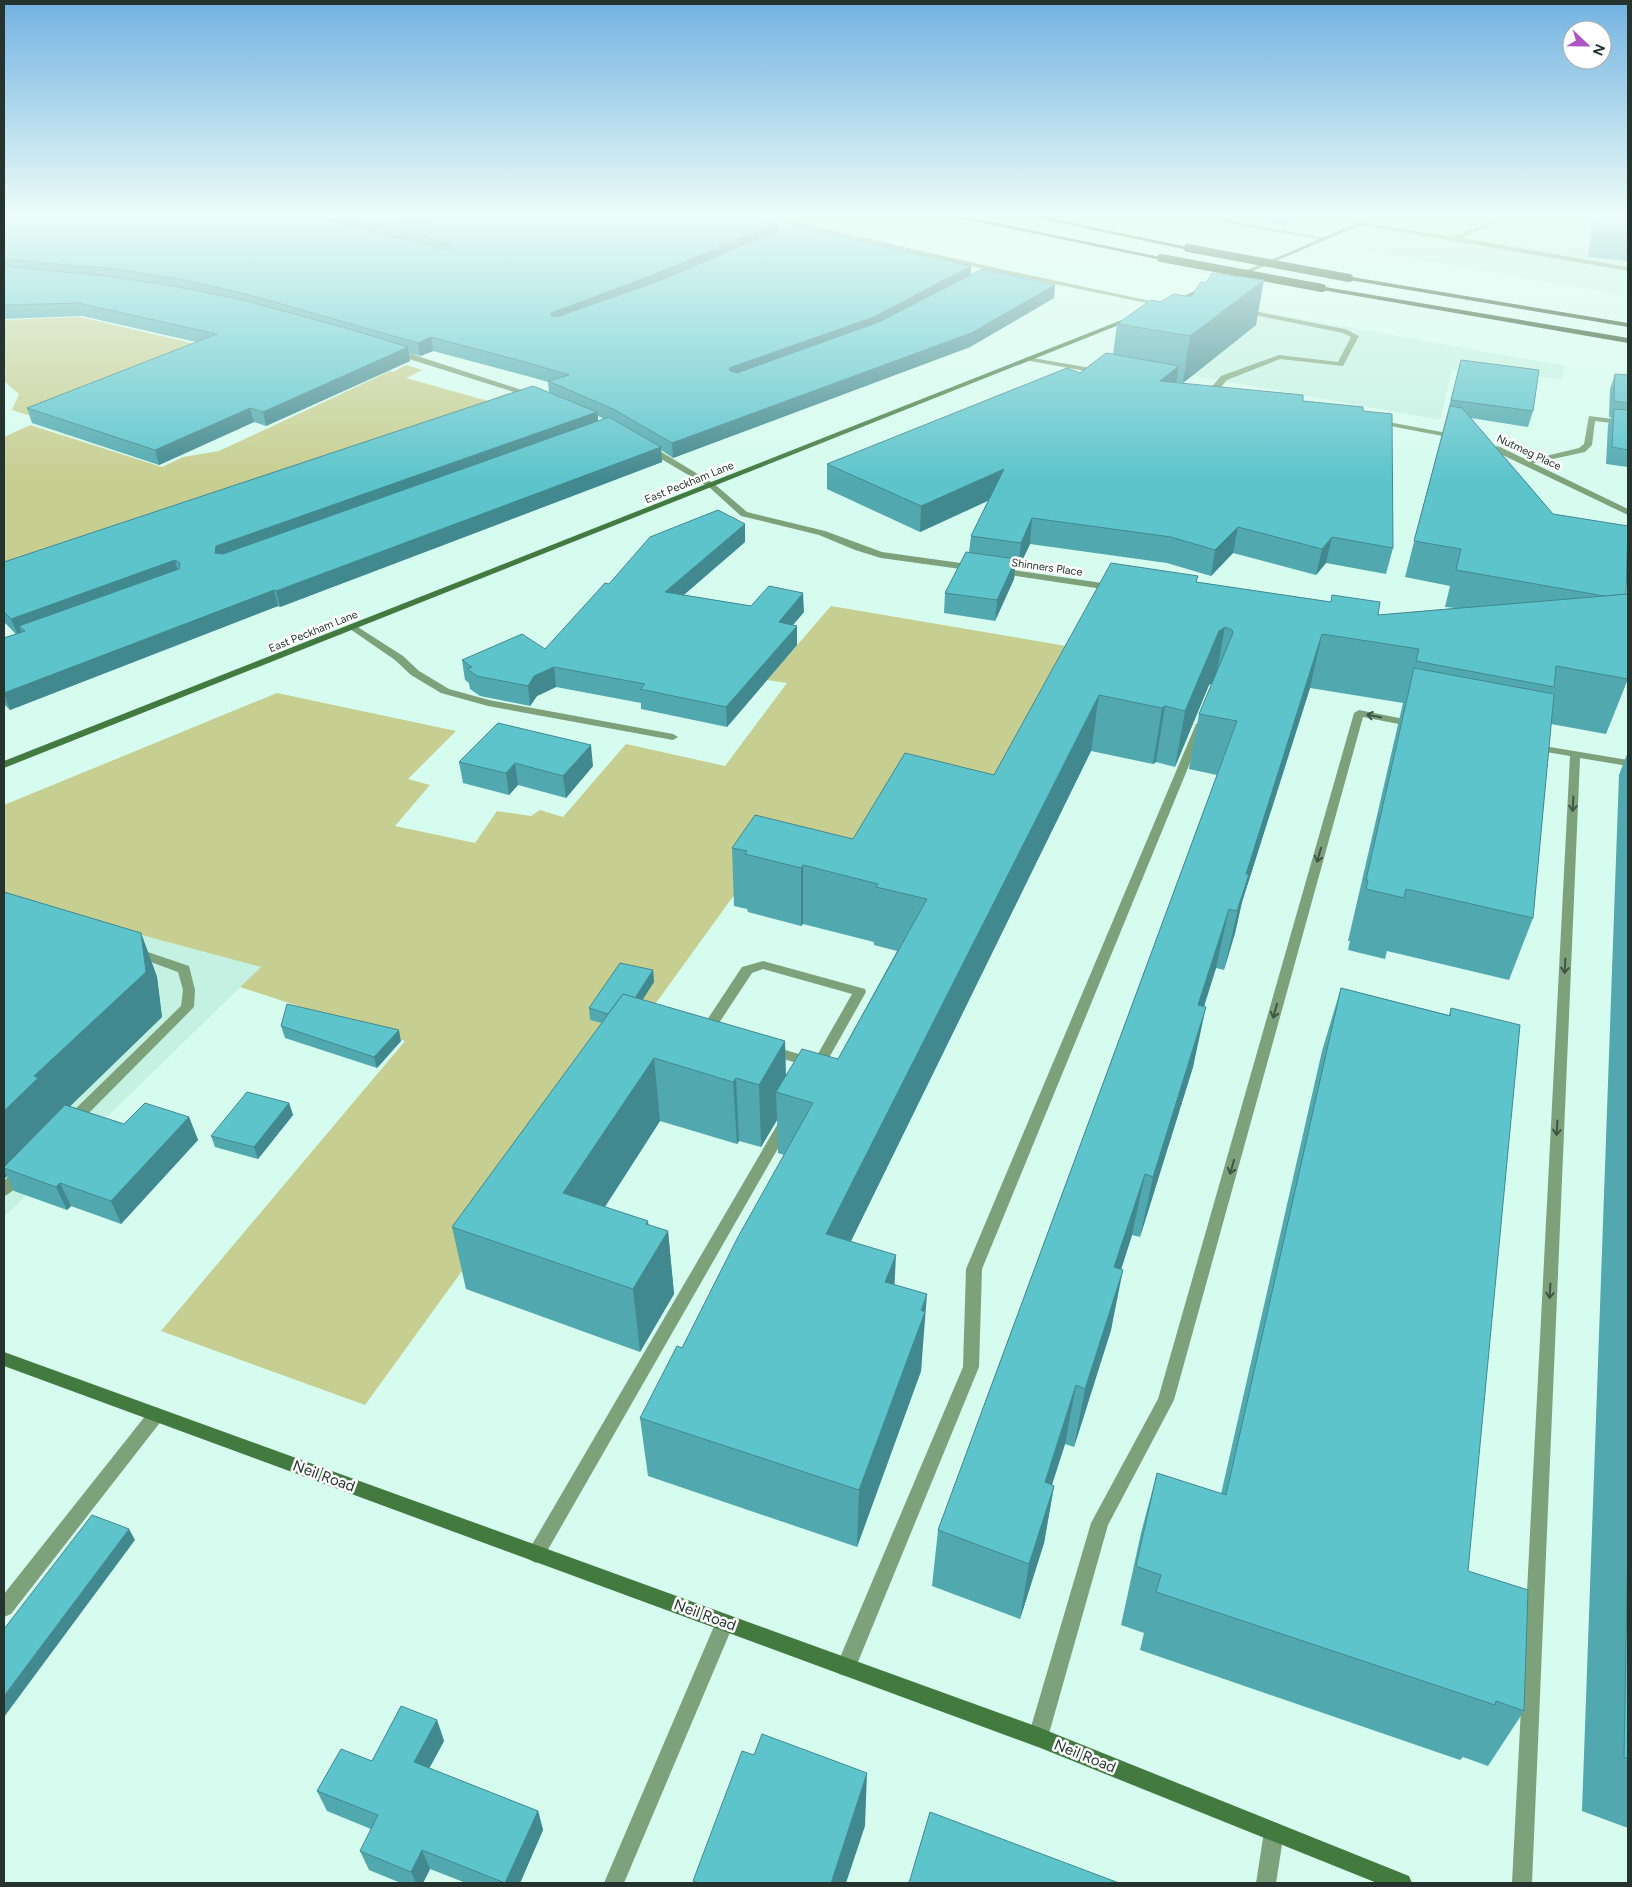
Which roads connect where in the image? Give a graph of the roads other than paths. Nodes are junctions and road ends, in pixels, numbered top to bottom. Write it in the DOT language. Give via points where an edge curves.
graph roads {
  1 [pos="1157,303"];
  2 [pos="1171,303"];
  3 [pos="1409,303"];
  4 [pos="1498,303"];
  5 [pos="1166,305"];
  6 [pos="1233,309"];
  7 [pos="1628,325"];
  8 [pos="1628,341"];
  9 [pos="384,349"];
  10 [pos="1030,359"];
  11 [pos="1108,373"];
  12 [pos="1202,390"];
  13 [pos="1212,392"];
  14 [pos="1221,393"];
  15 [pos="545,399"];
  16 [pos="1366,420"];
  17 [pos="1628,423"];
  18 [pos="640,443"];
  19 [pos="1528,463"];
  20 [pos="712,485"];
  21 [pos="1628,512"];
  22 [pos="1122,589"];
  23 [pos="353,627"];
  24 [pos="1205,714"];
  25 [pos="1425,726"];
  26 [pos="673,737"];
  27 [pos="1519,744"];
  28 [pos="1575,755"];
  29 [pos="1628,762"];
  30 [pos="4,765"];
  31 [pos="123,948"];
  32 [pos="734,1039"];
  33 [pos="753,1045"];
  34 [pos="819,1065"];
  35 [pos="809,1082"];
  36 [pos="790,1115"];
  37 [pos="63,1129"];
  38 [pos="30,1163"];
  39 [pos="4,1190"];
  40 [pos="4,1359"];
  41 [pos="156,1415"];
  42 [pos="536,1554"];
  43 [pos="4,1608"];
  44 [pos="725,1623"];
  45 [pos="846,1667"];
  46 [pos="1038,1738"];
  47 [pos="1274,1832"];
  48 [pos="614,1883"];
  49 [pos="1266,1883"];
  50 [pos="1402,1883"];
  51 [pos="1522,1883"];
  1 -- 5 [label="street"];
  2 -- 5 [label="street, East Peckham Lane"];
  3 -- 8 [label="highway, bridge"];
  4 -- 7 [label="highway, bridge"];
  5 -- 10 [label="street, East Peckham Lane"];
  6 -- 13 [label="street" via="1345,331 1354,336 1340,364 1279,357 1224,378"];
  9 -- 15 [label="street"];
  10 -- 11 [label="street"];
  10 -- 20 [label="street, East Peckham Lane"];
  12 -- 13 [label="street"];
  13 -- 14 [label="street"];
  16 -- 19 [label="street, Nutmeg Place" via="1470,440"];
  17 -- 19 [label="street" via="1592,418 1588,445 1582,450"];
  18 -- 20 [label="street, Shinners Place"];
  19 -- 21 [label="street, Nutmeg Place"];
  20 -- 22 [label="street, Shinners Place" via="744,514 822,533 881,554"];
  20 -- 23 [label="street, East Peckham Lane"];
  23 -- 26 [label="street" via="445,691 488,703"];
  23 -- 30 [label="street, East Peckham Lane"];
  24 -- 45 [label="street" via="974,1270 971,1368"];
  25 -- 46 [label="street, one-way" via="1359,713 1166,1400 1100,1523"];
  27 -- 28 [label="street"];
  28 -- 29 [label="street"];
  28 -- 51 [label="street, one-way"];
  31 -- 37 [label="street" via="184,969 189,990 187,1007"];
  32 -- 34 [label="street" via="715,1034 712,1023 747,970 763,965 860,992"];
  33 -- 34 [label="street"];
  34 -- 35 [label="street"];
  36 -- 42 [label="street"];
  38 -- 39 [label="street"];
  40 -- 41 [label="street, Neil Road"];
  41 -- 42 [label="street, Neil Road"];
  41 -- 43 [label="street"];
  42 -- 44 [label="street, Neil Road"];
  44 -- 45 [label="street, Neil Road"];
  44 -- 48 [label="street"];
  45 -- 46 [label="street, Neil Road"];
  46 -- 47 [label="street, Neil Road"];
  47 -- 49 [label="street"];
  47 -- 50 [label="street, Neil Road"];
}
